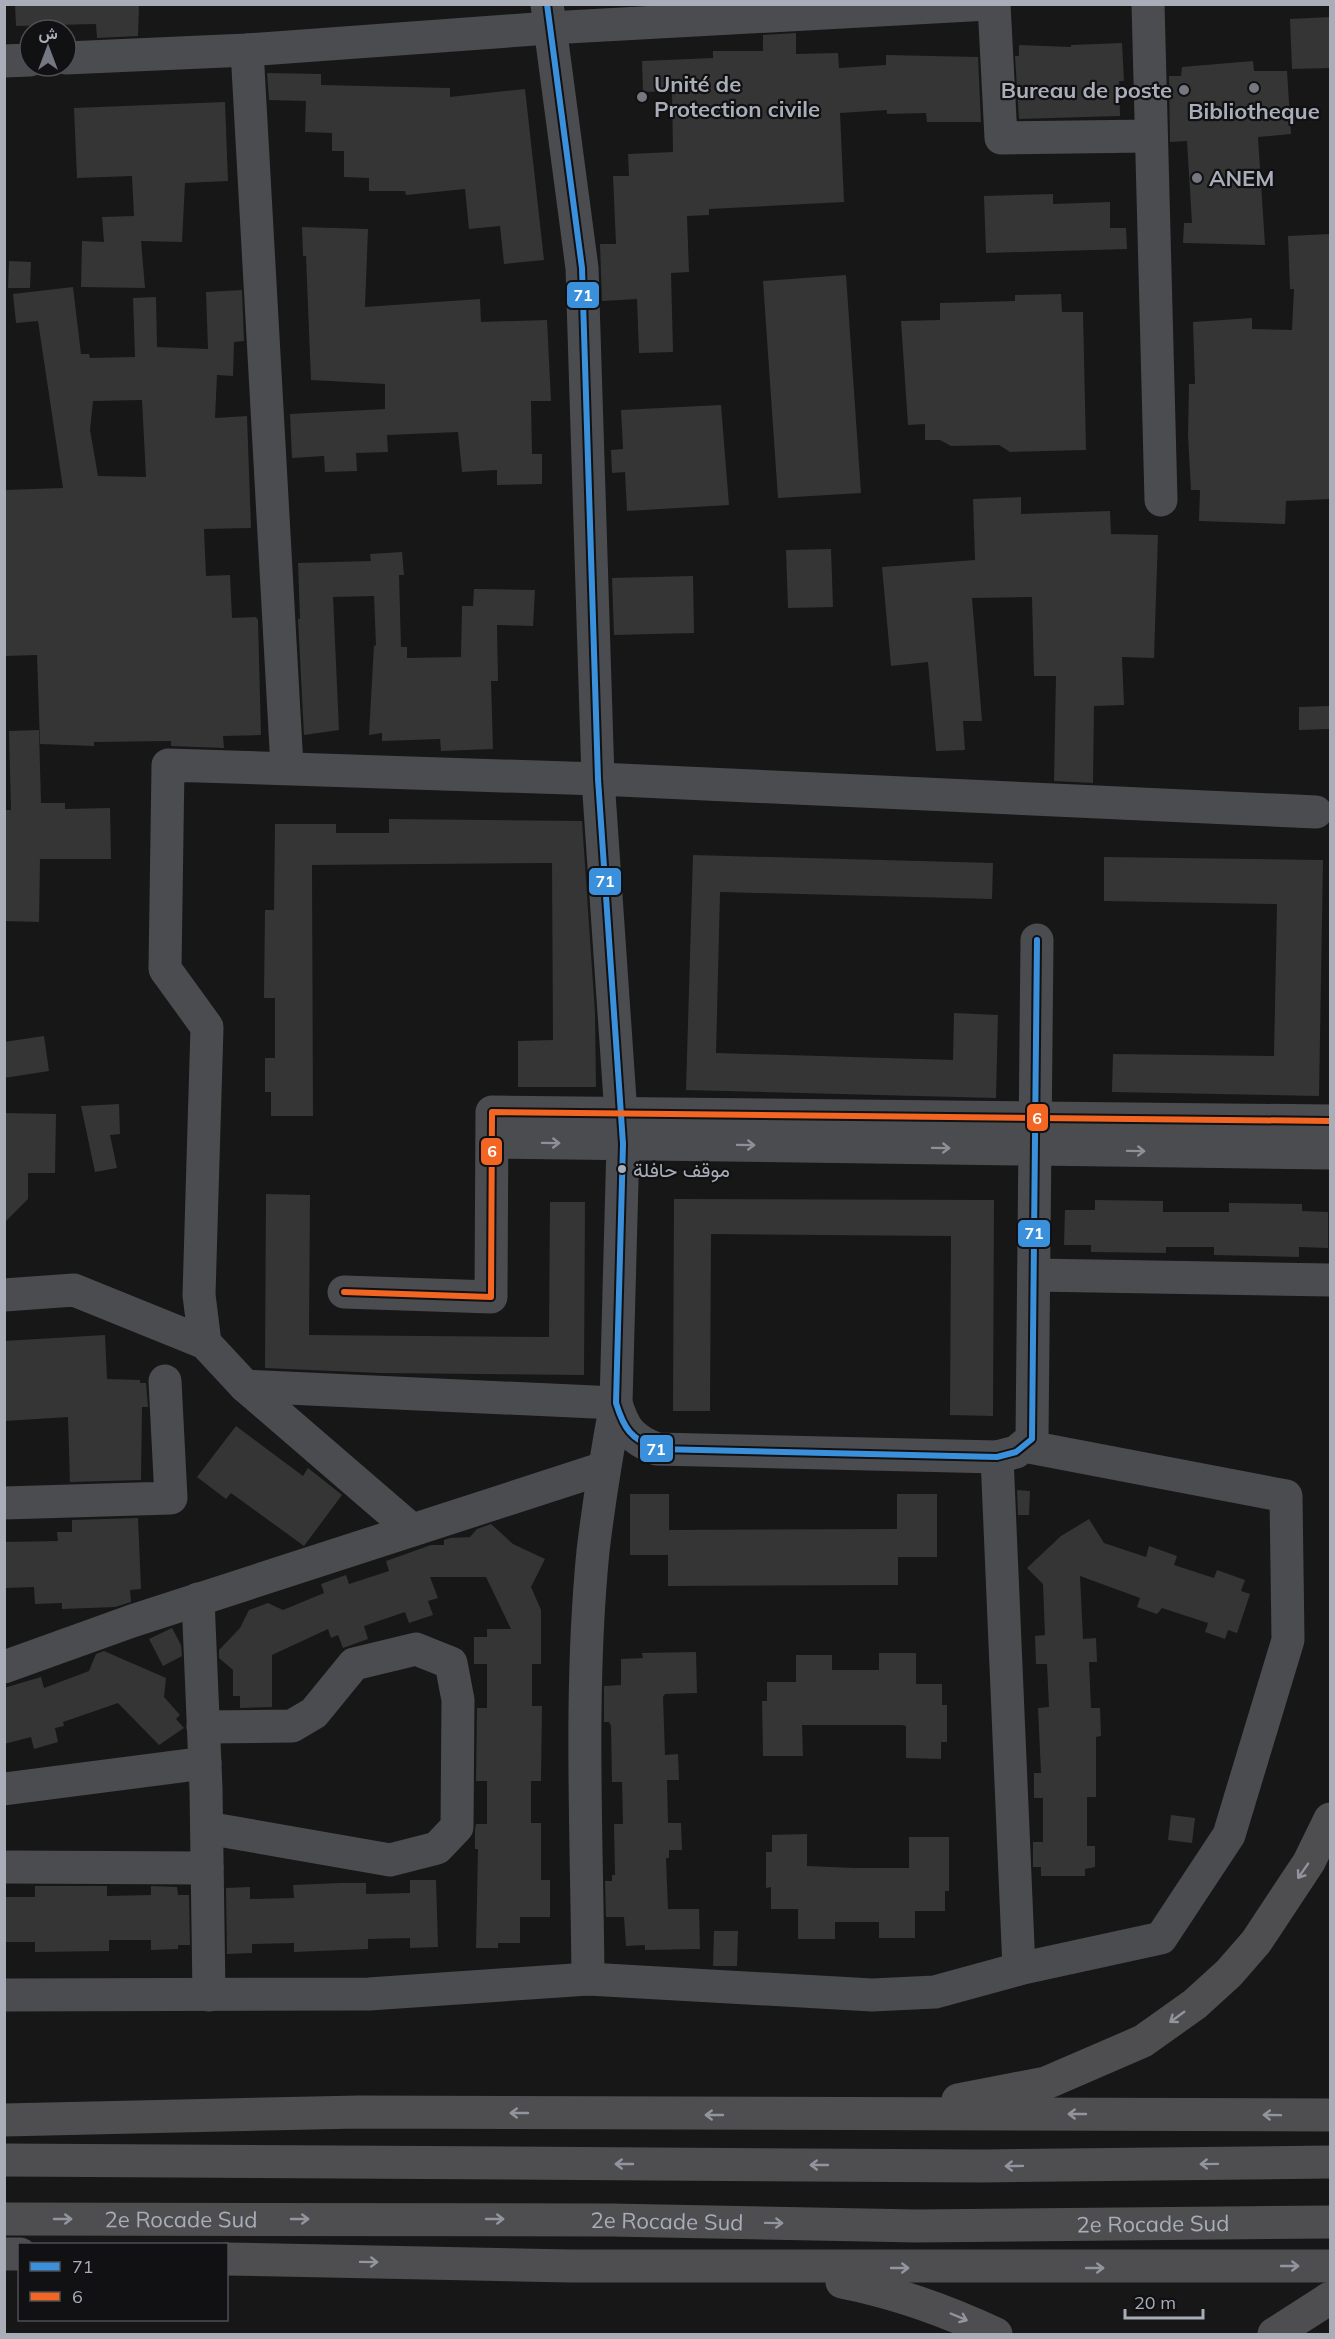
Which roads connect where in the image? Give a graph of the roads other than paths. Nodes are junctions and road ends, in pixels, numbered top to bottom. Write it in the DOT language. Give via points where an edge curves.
graph roads {
  1 [pos="988,4"];
  2 [pos="994,4"];
  3 [pos="1148,4"];
  4 [pos="548,16"];
  5 [pos="247,50"];
  6 [pos="78,57"];
  7 [pos="1150,136"];
  8 [pos="1161,500"];
  9 [pos="287,767"];
  10 [pos="598,779"];
  11 [pos="1316,812"];
  12 [pos="1037,940"];
  13 [pos="1330,1121"];
  14 [pos="622,1128"];
  15 [pos="1034,1133"];
  16 [pos="1330,1153"];
  17 [pos="1034,1275"];
  18 [pos="1330,1280"];
  19 [pos="344,1292"];
  20 [pos="4,1295"];
  21 [pos="206,1343"];
  22 [pos="165,1381"];
  23 [pos="245,1386"];
  24 [pos="616,1403"];
  25 [pos="1011,1451"];
  26 [pos="604,1468"];
  27 [pos="4,1503"];
  28 [pos="412,1530"];
  29 [pos="198,1599"];
  30 [pos="4,1667"];
  31 [pos="203,1727"];
  32 [pos="205,1762"];
  33 [pos="4,1790"];
  34 [pos="1330,1819"];
  35 [pos="207,1828"];
  36 [pos="4,1867"];
  37 [pos="207,1868"];
  38 [pos="1019,1970"];
  39 [pos="588,1980"];
  40 [pos="4,1995"];
  41 [pos="209,1995"];
  42 [pos="756,2115"];
  43 [pos="1330,2115"];
  44 [pos="4,2120"];
  45 [pos="4,2160"];
  46 [pos="1330,2162"];
  47 [pos="4,2219"];
  48 [pos="1330,2222"];
  49 [pos="228,2259"];
  50 [pos="571,2266"];
  51 [pos="1330,2266"];
  52 [pos="1330,2298"];
  53 [pos="996,2334"];
  54 [pos="1274,2334"];
  1 -- 4 [label="street"];
  2 -- 7 [label="street" via="1001,138"];
  3 -- 7 [label="street"];
  4 -- 5 [label="street"];
  4 -- 10 [label="street" via="582,268"];
  5 -- 6 [label="street"];
  5 -- 9 [label="street"];
  7 -- 8 [label="street"];
  9 -- 10 [label="street"];
  9 -- 21 [label="street" via="168,765 165,969 207,1027 199,1294"];
  10 -- 11 [label="street"];
  10 -- 14 [label="street"];
  12 -- 15 [label="street"];
  13 -- 15 [label="street"];
  14 -- 15 [label="street"];
  14 -- 19 [label="street" via="492,1127 492,1297"];
  14 -- 24 [label="street"];
  15 -- 16 [label="street, one-way"];
  15 -- 17 [label="street"];
  17 -- 18 [label="street"];
  17 -- 25 [label="street" via="1032,1440"];
  20 -- 21 [label="street" via="74,1290"];
  21 -- 23 [label="street"];
  22 -- 27 [label="street" via="171,1498"];
  23 -- 24 [label="street"];
  23 -- 28 [label="street"];
  24 -- 25 [label="street" via="623,1426 641,1443 657,1449"];
  24 -- 26 [label="street"];
  25 -- 38 [label="street"];
  25 -- 38 [label="street" via="1286,1496 1288,1640 1229,1834 1161,1938"];
  26 -- 28 [label="street"];
  26 -- 39 [label="street" via="593,1553 586,1683"];
  28 -- 29 [label="street"];
  29 -- 30 [label="street"];
  29 -- 31 [label="street"];
  31 -- 32 [label="street"];
  31 -- 35 [label="street" via="292,1726 314,1713 354,1664 416,1649 451,1663 458,1700 457,1827 437,1848 390,1860"];
  32 -- 33 [label="street"];
  32 -- 35 [label="street"];
  34 -- 42 [label="highway, one-way" via="1309,1862 1256,1941 1195,2004 1143,2041 1046,2082 919,2108"];
  35 -- 37 [label="street"];
  36 -- 37 [label="street"];
  37 -- 41 [label="street"];
  38 -- 39 [label="street" via="935,1992 872,1995"];
  39 -- 41 [label="street" via="369,1994"];
  40 -- 41 [label="street"];
  43 -- 42 [label="highway, one-way"];
  42 -- 44 [label="highway, one-way" via="358,2112"];
  46 -- 45 [label="highway, one-way" via="971,2166"];
  47 -- 48 [label="highway, 2e Rocade Sud, one-way" via="611,2220 917,2226"];
  49 -- 50 [label="highway, one-way"];
  50 -- 51 [label="highway, one-way"];
  50 -- 53 [label="highway, one-way" via="840,2282 892,2292"];
  52 -- 54 [label="highway"];
}
